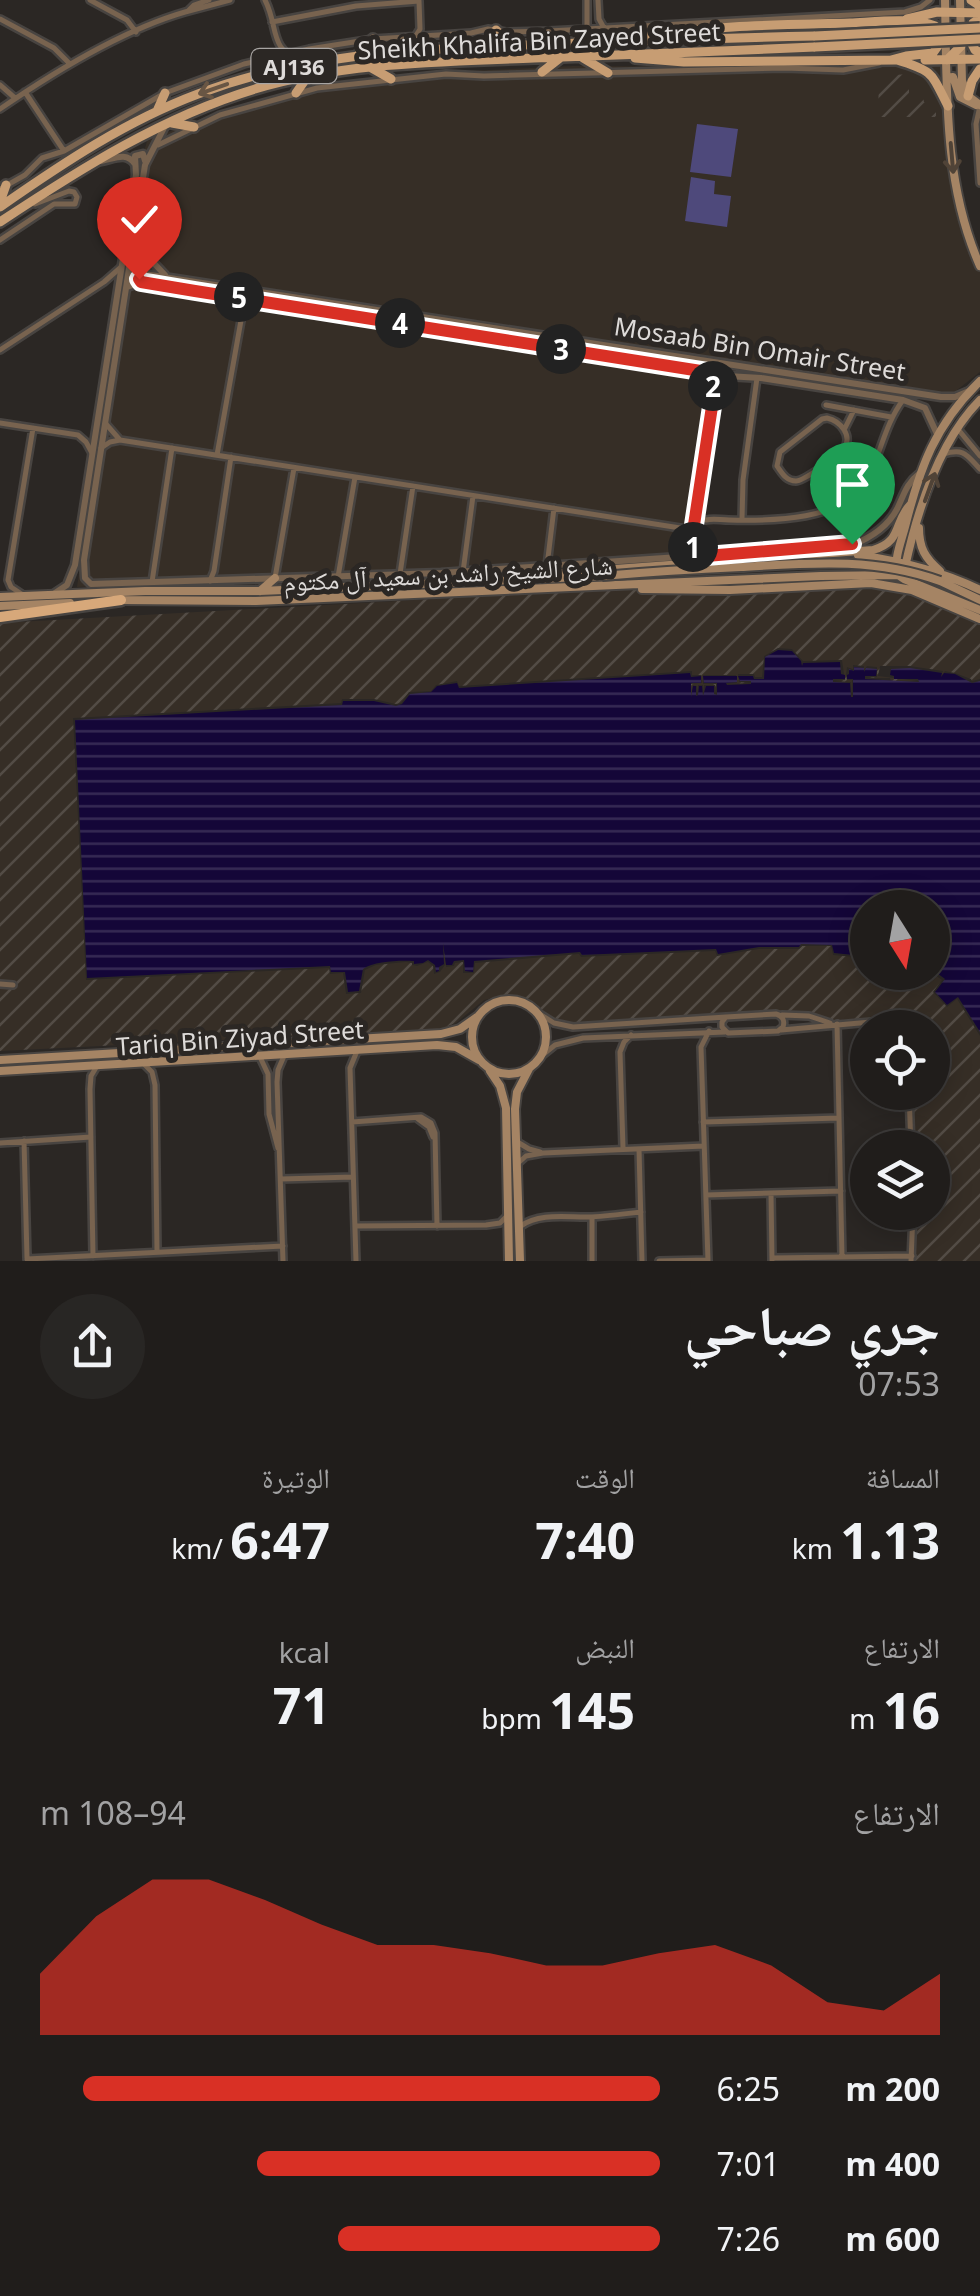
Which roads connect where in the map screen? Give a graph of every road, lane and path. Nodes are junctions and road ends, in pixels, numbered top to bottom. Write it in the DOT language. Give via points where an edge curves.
graph roads {
  1 [pos="90,0"];
  2 [pos="209,0"];
  3 [pos="230,0"];
  4 [pos="268,0"];
  5 [pos="418,0"];
  6 [pos="587,0"];
  7 [pos="598,0"];
  8 [pos="932,0"];
  9 [pos="971,0"];
  10 [pos="198,2"];
  11 [pos="188,11"];
  12 [pos="951,11"];
  13 [pos="980,12"];
  14 [pos="919,16"];
  15 [pos="0,19"];
  16 [pos="743,20"];
  17 [pos="837,20"];
  18 [pos="272,22"];
  19 [pos="894,22"];
  20 [pos="753,26"];
  21 [pos="604,28"];
  22 [pos="980,28"];
  23 [pos="586,29"];
  24 [pos="496,30"];
  25 [pos="961,30"];
  26 [pos="136,32"];
  27 [pos="415,36"];
  28 [pos="373,39"];
  29 [pos="980,39"];
  30 [pos="621,41"];
  31 [pos="815,41"];
  32 [pos="573,43"];
  33 [pos="278,46"];
  34 [pos="512,46"];
  35 [pos="954,53"];
  36 [pos="285,54"];
  37 [pos="358,55"];
  38 [pos="618,55"];
  39 [pos="272,56"];
  40 [pos="581,56"];
  41 [pos="980,56"];
  42 [pos="561,57"];
  43 [pos="894,60"];
  44 [pos="782,62"];
  45 [pos="305,63"];
  46 [pos="70,64"];
  47 [pos="370,67"];
  48 [pos="771,68"];
  49 [pos="980,70"];
  50 [pos="542,72"];
  51 [pos="608,73"];
  52 [pos="308,76"];
  53 [pos="946,78"];
  54 [pos="391,79"];
  55 [pos="0,85"];
  56 [pos="25,92"];
  57 [pos="165,93"];
  58 [pos="296,93"];
  59 [pos="968,96"];
  60 [pos="15,98"];
  61 [pos="948,106"];
  62 [pos="980,106"];
  63 [pos="0,108"];
  64 [pos="157,111"];
  65 [pos="168,123"];
  66 [pos="194,127"];
  67 [pos="153,150"];
  68 [pos="64,151"];
  69 [pos="95,162"];
  70 [pos="146,164"];
  71 [pos="135,165"];
  72 [pos="980,183"];
  73 [pos="3,187"];
  74 [pos="0,204"];
  75 [pos="22,207"];
  76 [pos="0,222"];
  77 [pos="0,240"];
  78 [pos="134,242"];
  79 [pos="126,264"];
  80 [pos="980,266"];
  81 [pos="166,276"];
  82 [pos="143,278"];
  83 [pos="98,287"];
  84 [pos="126,288"];
  85 [pos="245,298"];
  86 [pos="116,301"];
  87 [pos="0,350"];
  88 [pos="707,372"];
  89 [pos="728,376"];
  90 [pos="759,378"];
  91 [pos="980,380"];
  92 [pos="970,390"];
  93 [pos="892,398"];
  94 [pos="713,400"];
  95 [pos="903,400"];
  96 [pos="980,400"];
  97 [pos="914,403"];
  98 [pos="936,403"];
  99 [pos="826,405"];
  100 [pos="854,410"];
  101 [pos="969,412"];
  102 [pos="891,416"];
  103 [pos="0,423"];
  104 [pos="101,423"];
  105 [pos="33,428"];
  106 [pos="958,428"];
  107 [pos="844,430"];
  108 [pos="938,434"];
  109 [pos="78,436"];
  110 [pos="120,440"];
  111 [pos="101,448"];
  112 [pos="172,448"];
  113 [pos="943,454"];
  114 [pos="92,455"];
  115 [pos="217,455"];
  116 [pos="979,455"];
  117 [pos="232,458"];
  118 [pos="971,460"];
  119 [pos="294,467"];
  120 [pos="980,469"];
  121 [pos="918,474"];
  122 [pos="355,477"];
  123 [pos="413,486"];
  124 [pos="473,496"];
  125 [pos="910,505"];
  126 [pos="554,508"];
  127 [pos="742,519"];
  128 [pos="694,520"];
  129 [pos="919,520"];
  130 [pos="692,534"];
  131 [pos="778,554"];
  132 [pos="848,554"];
  133 [pos="863,556"];
  134 [pos="901,562"];
  135 [pos="584,564"];
  136 [pos="547,566"];
  137 [pos="73,571"];
  138 [pos="481,571"];
  139 [pos="84,572"];
  140 [pos="463,572"];
  141 [pos="572,572"];
  142 [pos="400,574"];
  143 [pos="943,574"];
  144 [pos="898,575"];
  145 [pos="841,576"];
  146 [pos="338,577"];
  147 [pos="275,578"];
  148 [pos="549,578"];
  149 [pos="210,580"];
  150 [pos="959,580"];
  151 [pos="491,581"];
  152 [pos="602,581"];
  153 [pos="137,582"];
  154 [pos="152,582"];
  155 [pos="933,590"];
  156 [pos="980,590"];
  157 [pos="145,591"];
  158 [pos="260,591"];
  159 [pos="54,594"];
  160 [pos="23,595"];
  161 [pos="0,597"];
  162 [pos="120,600"];
  163 [pos="980,600"];
  164 [pos="0,606"];
  165 [pos="980,610"];
  166 [pos="0,617"];
  167 [pos="980,620"];
  168 [pos="0,984"];
  169 [pos="13,985"];
  170 [pos="538,1013"];
  171 [pos="779,1015"];
  172 [pos="477,1017"];
  173 [pos="726,1017"];
  174 [pos="835,1024"];
  175 [pos="850,1024"];
  176 [pos="780,1030"];
  177 [pos="709,1031"];
  178 [pos="692,1032"];
  179 [pos="725,1032"];
  180 [pos="631,1035"];
  181 [pos="607,1036"];
  182 [pos="702,1046"];
  183 [pos="359,1049"];
  184 [pos="338,1050"];
  185 [pos="620,1052"];
  186 [pos="286,1053"];
  187 [pos="258,1055"];
  188 [pos="540,1057"];
  189 [pos="0,1060"];
  190 [pos="479,1060"];
  191 [pos="97,1061"];
  192 [pos="166,1062"];
  193 [pos="143,1063"];
  194 [pos="80,1067"];
  195 [pos="487,1067"];
  196 [pos="350,1068"];
  197 [pos="530,1068"];
  198 [pos="0,1070"];
  199 [pos="155,1085"];
  200 [pos="90,1089"];
  201 [pos="839,1118"];
  202 [pos="352,1122"];
  203 [pos="703,1122"];
  204 [pos="91,1136"];
  205 [pos="516,1140"];
  206 [pos="24,1141"];
  207 [pos="0,1142"];
  208 [pos="704,1146"];
  209 [pos="623,1148"];
  210 [pos="639,1148"];
  211 [pos="543,1152"];
  212 [pos="280,1159"];
  213 [pos="517,1164"];
  214 [pos="353,1177"];
  215 [pos="281,1179"];
  216 [pos="841,1191"];
  217 [pos="512,1193"];
  218 [pos="771,1193"];
  219 [pos="706,1195"];
  220 [pos="518,1206"];
  221 [pos="641,1212"];
  222 [pos="508,1215"];
  223 [pos="592,1217"];
  224 [pos="540,1218"];
  225 [pos="486,1225"];
  226 [pos="355,1226"];
  227 [pos="437,1226"];
  228 [pos="519,1229"];
  229 [pos="913,1230"];
  230 [pos="508,1231"];
  231 [pos="283,1246"];
  232 [pos="200,1250"];
  233 [pos="158,1252"];
  234 [pos="92,1256"];
  235 [pos="842,1257"];
  236 [pos="912,1258"];
  237 [pos="27,1260"];
  238 [pos="708,1260"];
  239 [pos="772,1260"];
  240 [pos="200,1261"];
  241 [pos="283,1261"];
  242 [pos="356,1261"];
  243 [pos="510,1261"];
  244 [pos="520,1261"];
  245 [pos="592,1261"];
  246 [pos="642,1261"];
  247 [pos="659,1261"];
  1 -- 26 [label="street"];
  2 -- 10 [label="street"];
  3 -- 11 [label="street"];
  4 -- 18 [label="street"];
  5 -- 18 [label="street"];
  5 -- 27 [label="street"];
  6 -- 23 [label="street"];
  7 -- 21 [label="street"];
  8 -- 14 [label="main road"];
  8 -- 17 [label="street" via="911,11"];
  9 -- 13 [label="main road"];
  10 -- 11 [label="street"];
  11 -- 26 [label="street"];
  12 -- 13 [label="main road"];
  12 -- 14 [label="main road"];
  12 -- 25 [label="main road"];
  12 -- 35 [label="main road"];
  13 -- 41 [label="main road" via="972,44"];
  14 -- 19 [label="main road"];
  15 -- 46 [label="street"];
  16 -- 17 [label="street"];
  16 -- 20 [label="main road"];
  16 -- 21 [label="street"];
  17 -- 19 [label="main road"];
  17 -- 20 [label="main road"];
  18 -- 33 [label="street"];
  19 -- 43 [label="main road" via="933,25 938,44 931,54"];
  20 -- 30 [label="main road"];
  21 -- 23 [label="street"];
  22 -- 31 [label="main road, AJ136, bridge"];
  23 -- 24 [label="street"];
  23 -- 32 [label="street"];
  24 -- 27 [label="street"];
  24 -- 34 [label="main road"];
  25 -- 35 [label="main road"];
  26 -- 46 [label="street"];
  27 -- 28 [label="street"];
  28 -- 36 [label="street"];
  28 -- 37 [label="main road"];
  29 -- 31 [label="main road, AJ136, bridge"];
  30 -- 31 [label="main road, Sheikh Khalifa Bin Zayed Street / AJ136"];
  30 -- 32 [label="main road, Sheikh Khalifa Bin Zayed Street / AJ136"];
  31 -- 38 [label="main road, Sheikh Khalifa Bin Zayed Street / AJ136"];
  32 -- 34 [label="main road, Sheikh Khalifa Bin Zayed Street / AJ136"];
  33 -- 36 [label="street"];
  33 -- 39 [label="street"];
  34 -- 37 [label="main road, Sheikh Khalifa Bin Zayed Street / AJ136"];
  35 -- 41 [label="main road"];
  35 -- 43 [label="main road"];
  35 -- 53 [label="main road"];
  35 -- 59 [label="main road"];
  36 -- 39 [label="street"];
  36 -- 45 [label="street"];
  37 -- 45 [label="main road, Sheikh Khalifa Bin Zayed Street / AJ136"];
  38 -- 40 [label="main road, Sheikh Khalifa Bin Zayed Street / AJ136"];
  38 -- 44 [label="main road"];
  39 -- 57 [label="street"];
  40 -- 42 [label="main road, Sheikh Khalifa Bin Zayed Street / AJ136"];
  40 -- 51 [label="main road"];
  42 -- 47 [label="main road, Sheikh Khalifa Bin Zayed Street / AJ136"];
  42 -- 50 [label="main road"];
  43 -- 44 [label="main road"];
  43 -- 48 [label="street" via="843,70"];
  43 -- 61 [label="main road" via="928,71"];
  44 -- 48 [label="main road"];
  45 -- 64 [label="main road, Sheikh Khalifa Bin Zayed Street / AJ136, one-way"];
  46 -- 56 [label="street"];
  47 -- 52 [label="main road, Sheikh Khalifa Bin Zayed Street / AJ136"];
  47 -- 54 [label="main road"];
  48 -- 51 [label="street"];
  49 -- 59 [label="main road"];
  50 -- 51 [label="street"];
  50 -- 54 [label="street"];
  52 -- 58 [label="main road"];
  52 -- 65 [label="main road, Sheikh Khalifa Bin Zayed Street / AJ136"];
  53 -- 61 [label="main road"];
  53 -- 62 [label="main road" via="955,78 962,100"];
  54 -- 58 [label="street"];
  55 -- 60 [label="street"];
  56 -- 60 [label="street"];
  56 -- 68 [label="street"];
  57 -- 64 [label="main road"];
  57 -- 68 [label="street"];
  58 -- 66 [label="street"];
  59 -- 62 [label="main road"];
  60 -- 63 [label="street"];
  61 -- 80 [label="main road, one-way" via="958,197"];
  62 -- 72 [label="street"];
  64 -- 74 [label="main road, Sheikh Khalifa Bin Zayed Street / AJ136"];
  65 -- 66 [label="main road"];
  65 -- 67 [label="street"];
  65 -- 69 [label="main road, Sheikh Khalifa Bin Zayed Street / AJ136"];
  66 -- 67 [label="street"];
  67 -- 70 [label="street"];
  68 -- 73 [label="street" via="42,158"];
  69 -- 71 [label="street" via="124,156"];
  69 -- 75 [label="main road, Sheikh Khalifa Bin Zayed Street / AJ136"];
  70 -- 71 [label="street" via="140,153"];
  70 -- 78 [label="street"];
  71 -- 79 [label="street"];
  73 -- 74 [label="main road"];
  75 -- 76 [label="main road, Sheikh Khalifa Bin Zayed Street / AJ136"];
  75 -- 77 [label="street" via="68,190 77,197 74,204 54,204"];
  78 -- 79 [label="street"];
  78 -- 81 [label="street"];
  79 -- 82 [label="street"];
  79 -- 83 [label="street"];
  79 -- 84 [label="street"];
  79 -- 86 [label="street"];
  81 -- 82 [label="street, Mosaab Bin Omair Street"];
  81 -- 98 [label="street, Mosaab Bin Omair Street" via="899,388"];
  82 -- 84 [label="street, Mosaab Bin Omair Street"];
  82 -- 85 [label="street, Mosaab Bin Omair Street"];
  83 -- 86 [label="street"];
  83 -- 87 [label="street"];
  84 -- 104 [label="street"];
  85 -- 88 [label="street, Mosaab Bin Omair Street"];
  85 -- 115 [label="street"];
  86 -- 104 [label="street"];
  88 -- 89 [label="street, Mosaab Bin Omair Street"];
  88 -- 94 [label="street"];
  89 -- 90 [label="street, Mosaab Bin Omair Street"];
  89 -- 94 [label="street"];
  90 -- 93 [label="street, Mosaab Bin Omair Street"];
  90 -- 127 [label="street"];
  91 -- 92 [label="main road"];
  92 -- 98 [label="street, Mosaab Bin Omair Street"];
  92 -- 101 [label="main road" via="977,395"];
  92 -- 108 [label="main road"];
  93 -- 95 [label="street, Mosaab Bin Omair Street"];
  93 -- 102 [label="street"];
  94 -- 128 [label="street"];
  95 -- 97 [label="street, Mosaab Bin Omair Street"];
  95 -- 102 [label="street"];
  96 -- 101 [label="main road"];
  97 -- 98 [label="street"];
  97 -- 108 [label="street, Mosaab Bin Omair Street" via="928,411"];
  99 -- 100 [label="street"];
  100 -- 102 [label="street"];
  100 -- 107 [label="street"];
  101 -- 106 [label="main road"];
  102 -- 127 [label="street" via="868,478 847,502 810,514"];
  103 -- 105 [label="street"];
  104 -- 109 [label="street"];
  104 -- 110 [label="street"];
  104 -- 111 [label="street"];
  104 -- 114 [label="street"];
  105 -- 109 [label="street"];
  105 -- 160 [label="street" via="8,580"];
  106 -- 113 [label="main road"];
  106 -- 116 [label="street"];
  107 -- 107 [label="street" via="822,419 782,449 779,469 790,480 804,478 844,449"];
  108 -- 121 [label="main road"];
  109 -- 114 [label="street"];
  110 -- 111 [label="street"];
  110 -- 112 [label="street"];
  111 -- 139 [label="street"];
  112 -- 115 [label="street"];
  112 -- 154 [label="street"];
  113 -- 118 [label="street" via="960,451"];
  129 -- 113 [label="main road, one-way"];
  114 -- 137 [label="street"];
  115 -- 117 [label="street"];
  116 -- 118 [label="street"];
  117 -- 119 [label="street"];
  117 -- 149 [label="street"];
  118 -- 120 [label="street"];
  119 -- 122 [label="street"];
  119 -- 147 [label="street"];
  121 -- 125 [label="main road"];
  121 -- 131 [label="street" via="890,520 861,541"];
  122 -- 123 [label="street"];
  122 -- 146 [label="street"];
  123 -- 124 [label="street"];
  123 -- 142 [label="street"];
  124 -- 126 [label="street"];
  124 -- 140 [label="street"];
  125 -- 132 [label="main road" via="888,544"];
  125 -- 134 [label="main road"];
  126 -- 130 [label="street"];
  126 -- 136 [label="street"];
  127 -- 128 [label="street"];
  128 -- 130 [label="street"];
  129 -- 134 [label="main road"];
  129 -- 143 [label="main road" via="921,550"];
  130 -- 131 [label="street" via="695,550 706,556"];
  130 -- 135 [label="street" via="678,557"];
  131 -- 132 [label="main road"];
  131 -- 141 [label="main road"];
  132 -- 133 [label="main road"];
  133 -- 134 [label="main road"];
  133 -- 145 [label="main road" via="879,562 879,570"];
  134 -- 143 [label="main road"];
  134 -- 144 [label="main road"];
  135 -- 136 [label="street"];
  135 -- 141 [label="main road"];
  136 -- 138 [label="street"];
  137 -- 139 [label="street" via="77,579"];
  137 -- 159 [label="street"];
  138 -- 140 [label="street"];
  138 -- 151 [label="main road"];
  139 -- 153 [label="street" via="94,585"];
  140 -- 142 [label="street"];
  141 -- 148 [label="main road"];
  142 -- 146 [label="street"];
  143 -- 150 [label="main road"];
  144 -- 145 [label="main road, شارع الشيخ راشد بن سعيد آل مكتوم"];
  144 -- 155 [label="main road, شارع الشيخ راشد بن سعيد آل مكتوم"];
  145 -- 152 [label="main road, شارع الشيخ راشد بن سعيد آل مكتوم"];
  146 -- 147 [label="street"];
  147 -- 149 [label="street"];
  147 -- 158 [label="main road"];
  148 -- 151 [label="main road, شارع الشيخ راشد بن سعيد آل مكتوم"];
  148 -- 152 [label="main road, شارع الشيخ راشد بن سعيد آل مكتوم"];
  149 -- 154 [label="street"];
  150 -- 155 [label="main road" via="921,572 920,580"];
  150 -- 156 [label="main road"];
  151 -- 158 [label="main road, شارع الشيخ راشد بن سعيد آل مكتوم"];
  152 -- 162 [label="main road, شارع الشيخ راشد بن سعيد آل مكتوم" via="256,601"];
  152 -- 163 [label="main road, شارع الشيخ راشد بن سعيد آل مكتوم, bridge" via="868,564 927,576"];
  152 -- 167 [label="main road" via="619,588 716,590 872,583 912,590"];
  153 -- 154 [label="street"];
  153 -- 157 [label="main road"];
  155 -- 165 [label="main road, شارع الشيخ راشد بن سعيد آل مكتوم"];
  157 -- 158 [label="main road, شارع الشيخ راشد بن سعيد آل مكتوم"];
  157 -- 159 [label="main road, شارع الشيخ راشد بن سعيد آل مكتوم"];
  159 -- 160 [label="main road, شارع الشيخ راشد بن سعيد آل مكتوم"];
  160 -- 161 [label="main road, شارع الشيخ راشد بن سعيد آل مكتوم"];
  162 -- 164 [label="main road, شارع الشيخ راشد بن سعيد آل مكتوم"];
  162 -- 166 [label="highway"];
  168 -- 169 [label="street"];
  170 -- 172 [label="main road" via="509,999"];
  170 -- 173 [label="street" via="573,1028"];
  170 -- 188 [label="main road" via="546,1034"];
  171 -- 173 [label="street"];
  171 -- 174 [label="street"];
  171 -- 176 [label="street"];
  172 -- 190 [label="main road" via="471,1039"];
  172 -- 191 [label="main road, Tariq Bin Ziyad Street" via="441,1034"];
  173 -- 179 [label="street"];
  174 -- 175 [label="street"];
  174 -- 176 [label="street"];
  174 -- 201 [label="street"];
  176 -- 179 [label="street"];
  177 -- 178 [label="street"];
  177 -- 179 [label="street"];
  177 -- 182 [label="street"];
  178 -- 180 [label="street"];
  178 -- 182 [label="street"];
  180 -- 181 [label="street"];
  180 -- 185 [label="street"];
  181 -- 185 [label="street"];
  181 -- 188 [label="street" via="564,1042"];
  182 -- 203 [label="street"];
  183 -- 184 [label="main road, Tariq Bin Ziyad Street"];
  183 -- 190 [label="main road, Tariq Bin Ziyad Street" via="446,1045"];
  183 -- 196 [label="street"];
  184 -- 186 [label="main road, Tariq Bin Ziyad Street"];
  184 -- 196 [label="street"];
  185 -- 209 [label="street"];
  186 -- 187 [label="main road, Tariq Bin Ziyad Street"];
  186 -- 212 [label="street" via="277,1076"];
  187 -- 192 [label="main road, Tariq Bin Ziyad Street"];
  187 -- 212 [label="street" via="268,1074"];
  188 -- 197 [label="main road"];
  189 -- 191 [label="main road, Tariq Bin Ziyad Street"];
  190 -- 195 [label="main road"];
  191 -- 193 [label="main road, Tariq Bin Ziyad Street"];
  191 -- 194 [label="main road, Tariq Bin Ziyad Street"];
  191 -- 200 [label="street"];
  192 -- 193 [label="main road, Tariq Bin Ziyad Street"];
  192 -- 199 [label="street"];
  193 -- 199 [label="street"];
  194 -- 198 [label="main road, Tariq Bin Ziyad Street"];
  194 -- 200 [label="street"];
  195 -- 197 [label="main road" via="505,1074"];
  195 -- 217 [label="main road" via="505,1100"];
  196 -- 202 [label="street"];
  197 -- 205 [label="main road" via="516,1100"];
  199 -- 233 [label="street"];
  200 -- 204 [label="street"];
  201 -- 203 [label="street"];
  201 -- 216 [label="street"];
  202 -- 214 [label="street"];
  202 -- 227 [label="street" via="411,1118 426,1124 433,1140"];
  203 -- 208 [label="street"];
  204 -- 206 [label="street"];
  204 -- 234 [label="street"];
  205 -- 211 [label="street"];
  205 -- 213 [label="main road"];
  206 -- 207 [label="street"];
  206 -- 237 [label="street"];
  208 -- 210 [label="street"];
  208 -- 219 [label="street"];
  209 -- 210 [label="street"];
  209 -- 211 [label="street"];
  210 -- 221 [label="street"];
  211 -- 213 [label="street"];
  212 -- 215 [label="street"];
  213 -- 217 [label="main road"];
  214 -- 215 [label="street"];
  214 -- 226 [label="street"];
  215 -- 231 [label="street"];
  216 -- 218 [label="street"];
  216 -- 235 [label="street"];
  217 -- 220 [label="main road"];
  217 -- 222 [label="main road"];
  218 -- 219 [label="street"];
  218 -- 239 [label="street"];
  219 -- 238 [label="street"];
  220 -- 224 [label="street"];
  220 -- 228 [label="main road"];
  221 -- 223 [label="street"];
  221 -- 246 [label="street"];
  222 -- 225 [label="street"];
  222 -- 230 [label="main road"];
  223 -- 224 [label="street"];
  223 -- 245 [label="street"];
  224 -- 228 [label="street"];
  225 -- 227 [label="street"];
  225 -- 230 [label="street"];
  226 -- 227 [label="street"];
  226 -- 242 [label="street"];
  228 -- 244 [label="main road"];
  229 -- 236 [label="street"];
  230 -- 243 [label="main road"];
  231 -- 232 [label="street"];
  231 -- 241 [label="street"];
  232 -- 233 [label="street"];
  232 -- 240 [label="street"];
  233 -- 234 [label="street"];
  234 -- 237 [label="street"];
  235 -- 236 [label="street"];
  235 -- 239 [label="street"];
  238 -- 247 [label="street"];
}
